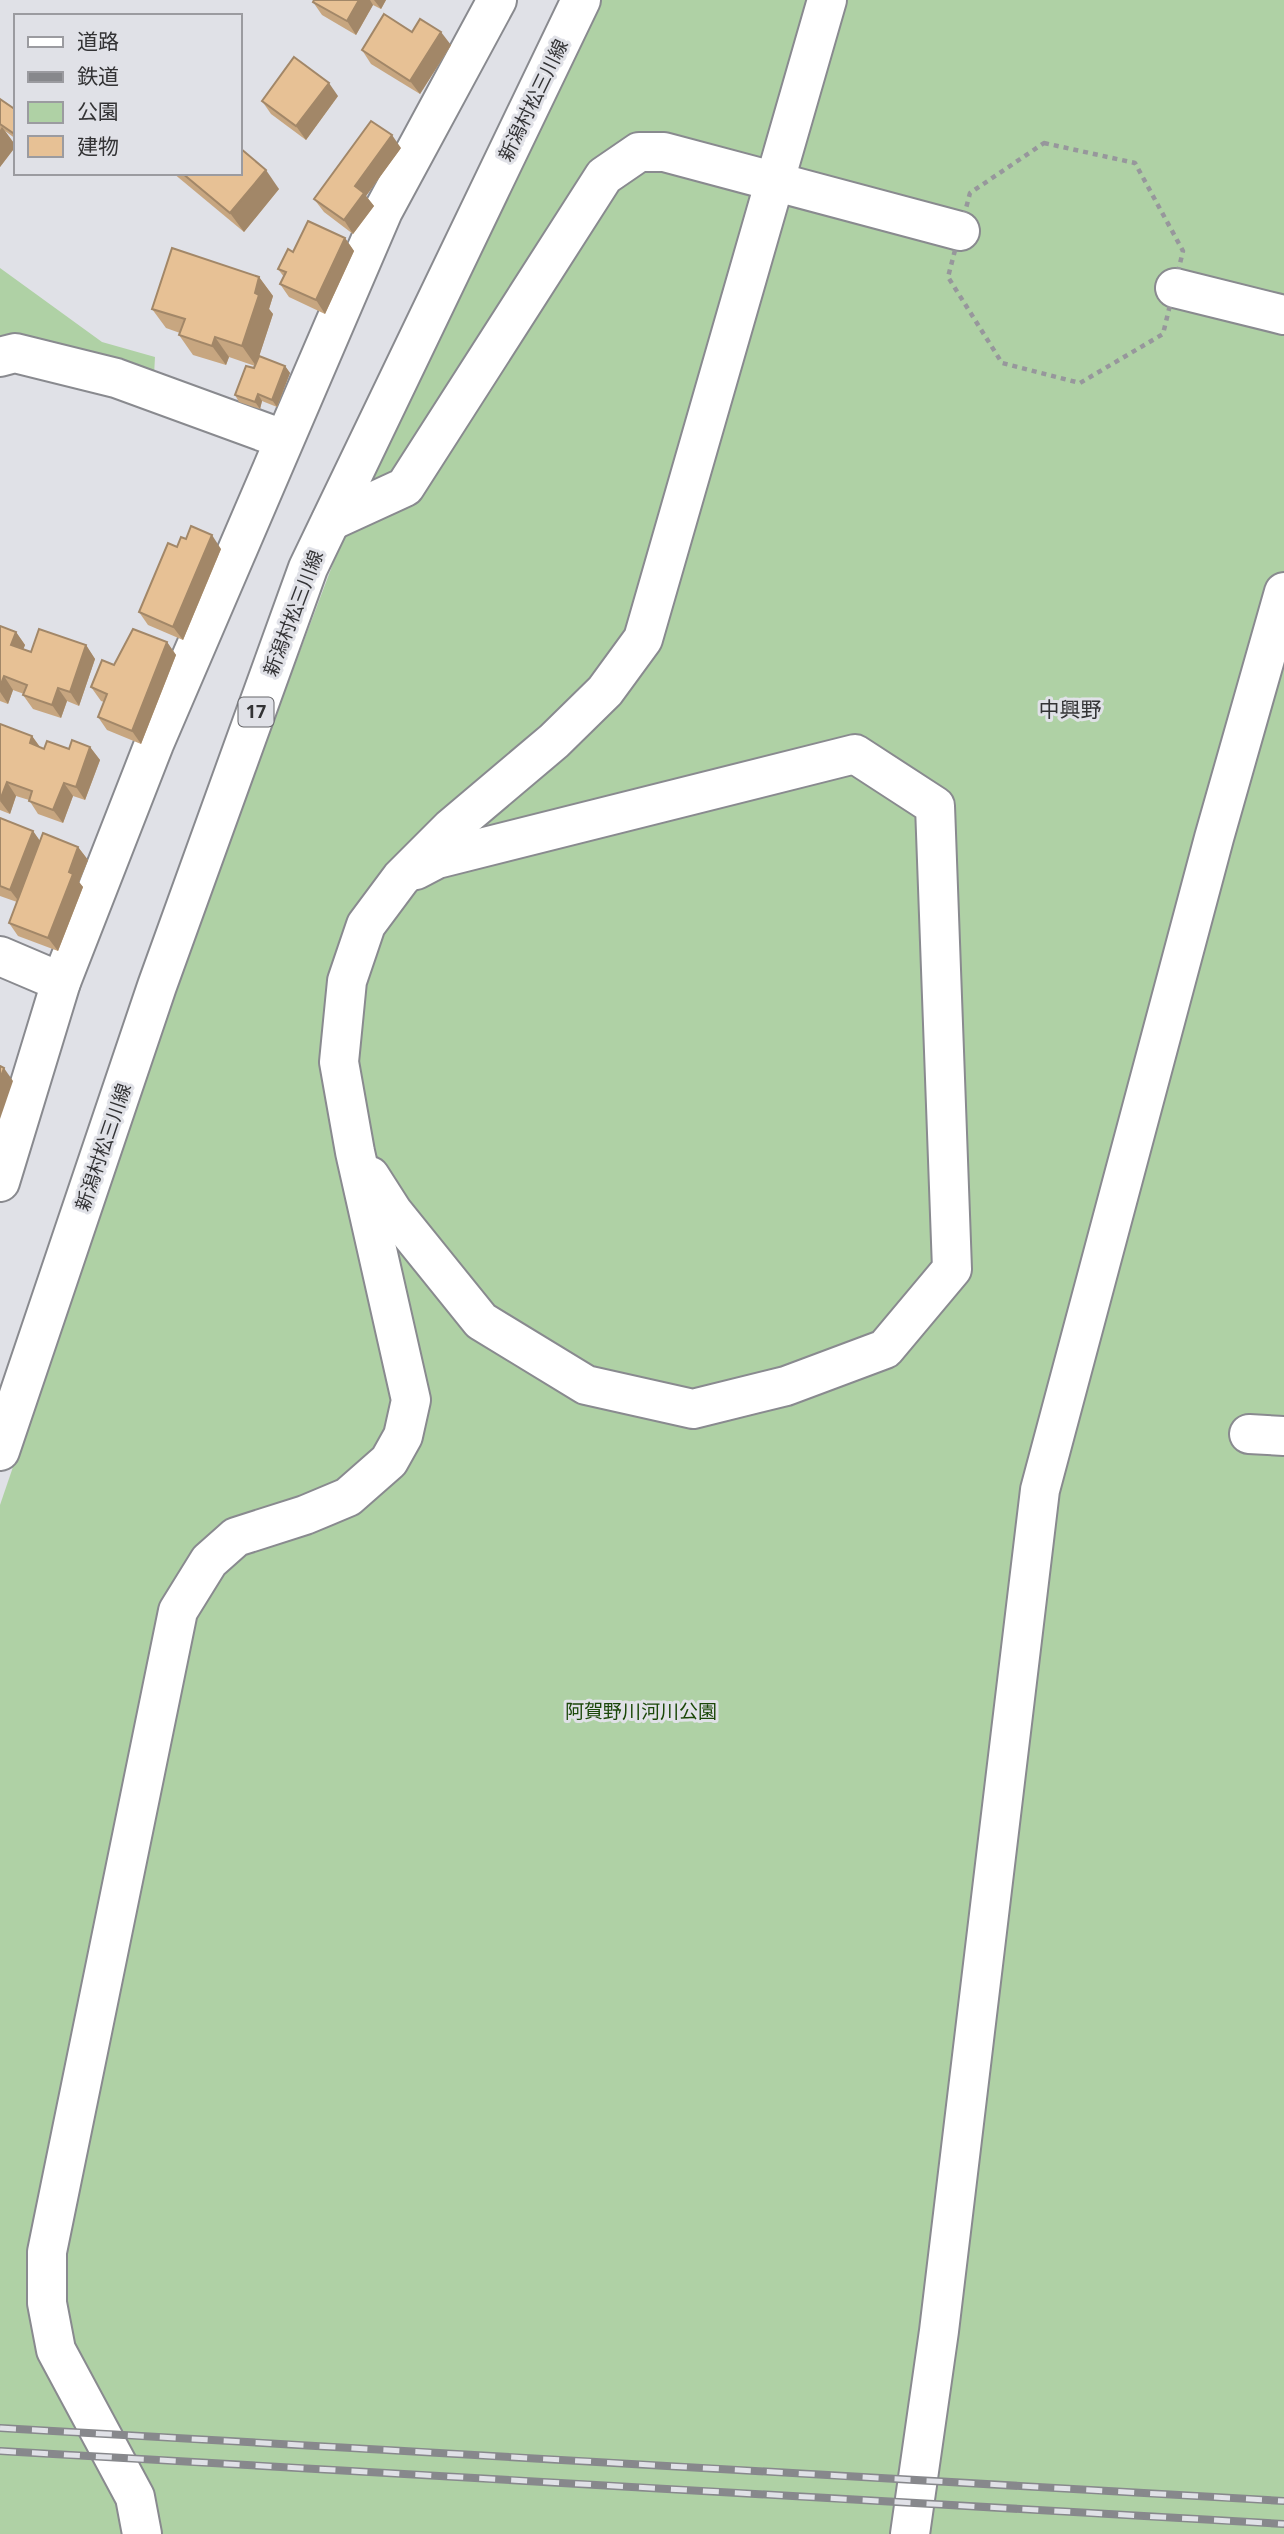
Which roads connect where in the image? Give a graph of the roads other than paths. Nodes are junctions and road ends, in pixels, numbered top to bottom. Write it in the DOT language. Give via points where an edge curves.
graph roads {
  1 [pos="497,0"];
  2 [pos="581,0"];
  3 [pos="827,0"];
  4 [pos="776,184"];
  5 [pos="960,231"];
  6 [pos="1175,288"];
  7 [pos="1284,315"];
  8 [pos="0,357"];
  9 [pos="283,439"];
  10 [pos="331,521"];
  11 [pos="1284,592"];
  12 [pos="401,878"];
  13 [pos="0,957"];
  14 [pos="61,982"];
  15 [pos="355,1152"];
  16 [pos="0,1182"];
  17 [pos="0,1451"];
  18 [pos="142,2534"];
  19 [pos="910,2534"];
  1 -- 9 [label="street" via="383,211"];
  2 -- 10 [label="street, 新潟村松三川線 / 17"];
  3 -- 4 [label="street"];
  4 -- 5 [label="street"];
  4 -- 10 [label="street" via="664,152 639,152 604,176 405,487"];
  4 -- 12 [label="street" via="643,639 605,691"];
  6 -- 7 [label="street"];
  8 -- 9 [label="street" via="15,354 116,377"];
  9 -- 14 [label="street" via="154,744"];
  10 -- 17 [label="street, 新潟村松三川線 / 17" via="308,568 157,986"];
  11 -- 19 [label="street" via="1040,1490 939,2330"];
  12 -- 15 [label="street" via="366,925 347,981 339,1062"];
  12 -- 15 [label="street" via="438,859 855,754 935,806 952,1269 885,1349 786,1385 694,1409 586,1385 481,1321 393,1212"];
  13 -- 14 [label="street"];
  14 -- 16 [label="street"];
  15 -- 18 [label="street" via="411,1401 403,1436 389,1461 348,1497 236,1537 209,1561 178,1611 47,2252 47,2303 56,2350 135,2497"];
}
